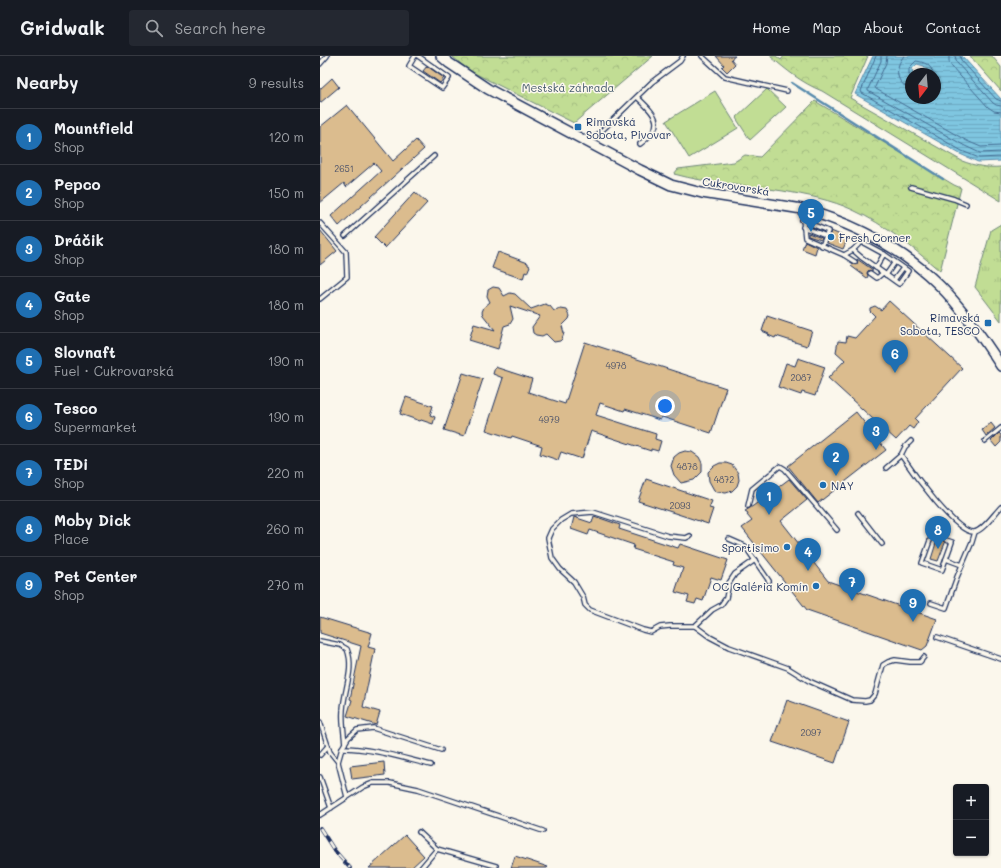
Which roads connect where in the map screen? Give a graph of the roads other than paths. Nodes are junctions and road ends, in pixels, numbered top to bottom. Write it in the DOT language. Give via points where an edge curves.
graph roads {
  1 [pos="326,56"];
  2 [pos="417,56"];
  3 [pos="441,56"];
  4 [pos="683,56"];
  5 [pos="702,56"];
  6 [pos="320,64"];
  7 [pos="787,91"];
  8 [pos="637,97"];
  9 [pos="589,143"];
  10 [pos="640,144"];
  11 [pos="434,156"];
  12 [pos="910,186"];
  13 [pos="966,204"];
  14 [pos="802,209"];
  15 [pos="802,220"];
  16 [pos="320,223"];
  17 [pos="803,227"];
  18 [pos="868,234"];
  19 [pos="344,236"];
  20 [pos="826,236"];
  21 [pos="862,242"];
  22 [pos="822,246"];
  23 [pos="853,250"];
  24 [pos="844,254"];
  25 [pos="884,254"];
  26 [pos="855,262"];
  27 [pos="895,262"];
  28 [pos="876,268"];
  29 [pos="903,268"];
  30 [pos="870,273"];
  31 [pos="884,274"];
  32 [pos="894,280"];
  33 [pos="320,299"];
  34 [pos="1001,366"];
  35 [pos="1001,428"];
  36 [pos="911,441"];
  37 [pos="985,441"];
  38 [pos="901,455"];
  39 [pos="886,468"];
  40 [pos="748,506"];
  41 [pos="1001,507"];
  42 [pos="858,513"];
  43 [pos="837,530"];
  44 [pos="975,532"];
  45 [pos="690,536"];
  46 [pos="938,537"];
  47 [pos="729,539"];
  48 [pos="946,540"];
  49 [pos="882,544"];
  50 [pos="946,559"];
  51 [pos="755,560"];
  52 [pos="962,565"];
  53 [pos="769,581"];
  54 [pos="931,603"];
  55 [pos="695,626"];
  56 [pos="937,637"];
  57 [pos="320,641"];
  58 [pos="924,657"];
  59 [pos="1001,659"];
  60 [pos="320,722"];
  61 [pos="345,744"];
  62 [pos="328,746"];
  63 [pos="342,748"];
  64 [pos="441,750"];
  65 [pos="320,755"];
  66 [pos="338,762"];
  67 [pos="431,765"];
  68 [pos="320,777"];
  69 [pos="347,797"];
  70 [pos="331,808"];
  71 [pos="320,816"];
  72 [pos="543,831"];
  73 [pos="419,832"];
  74 [pos="437,849"];
  75 [pos="496,866"];
  76 [pos="421,868"];
  1 -- 6 [label="lane"];
  2 -- 2 [label="lane" via="409,66 442,88 449,78"];
  3 -- 9 [label="main road, Cukrovarská" via="488,89"];
  4 -- 8 [label="lane"];
  5 -- 7 [label="lane" via="725,76"];
  8 -- 9 [label="lane"];
  8 -- 10 [label="lane" via="651,110 656,120 656,129"];
  9 -- 14 [label="main road, Cukrovarská" via="671,185 702,193"];
  11 -- 19 [label="lane"];
  12 -- 13 [label="lane"];
  14 -- 15 [label="lane"];
  14 -- 18 [label="main road, Cukrovarská"];
  15 -- 17 [label="lane"];
  15 -- 20 [label="lane" via="828,231"];
  16 -- 33 [label="lane" via="346,252 347,277"];
  17 -- 20 [label="lane"];
  17 -- 22 [label="lane" via="805,238"];
  18 -- 21 [label="lane"];
  18 -- 34 [label="main road, Cukrovarská" via="896,251 939,285 979,332"];
  20 -- 22 [label="lane"];
  21 -- 23 [label="lane"];
  21 -- 25 [label="lane"];
  22 -- 24 [label="lane"];
  23 -- 24 [label="lane"];
  23 -- 28 [label="lane"];
  24 -- 26 [label="lane"];
  25 -- 27 [label="lane"];
  25 -- 28 [label="lane"];
  27 -- 29 [label="lane"];
  27 -- 31 [label="lane"];
  28 -- 31 [label="lane"];
  29 -- 32 [label="lane"];
  29 -- 32 [label="lane" via="908,271 899,284"];
  30 -- 31 [label="lane" via="877,278"];
  31 -- 32 [label="lane"];
  35 -- 37 [label="lane"];
  36 -- 38 [label="lane"];
  38 -- 39 [label="lane"];
  38 -- 44 [label="lane" via="946,514 967,532"];
  40 -- 43 [label="lane" via="752,489 780,466"];
  41 -- 44 [label="lane"];
  42 -- 49 [label="lane"];
  44 -- 52 [label="lane"];
  45 -- 55 [label="lane" via="668,536 593,512 571,514 552,529 548,538 552,558 574,582 590,610 651,632 660,627"];
  46 -- 50 [label="lane" via="932,535 922,563 942,570"];
  47 -- 51 [label="lane" via="744,546"];
  48 -- 50 [label="lane" via="952,542"];
  50 -- 52 [label="lane"];
  51 -- 53 [label="lane"];
  51 -- 55 [label="lane" via="735,574 729,583 726,598"];
  52 -- 54 [label="lane" via="946,608"];
  55 -- 58 [label="lane" via="729,647 788,668 852,700 870,700 875,694 883,665 888,662 920,662"];
  56 -- 59 [label="lane"];
  57 -- 61 [label="lane" via="347,649 350,657 343,710"];
  60 -- 62 [label="lane"];
  61 -- 63 [label="lane"];
  61 -- 64 [label="lane" via="358,730 373,728"];
  62 -- 65 [label="lane"];
  62 -- 66 [label="lane"];
  63 -- 66 [label="lane"];
  63 -- 67 [label="lane" via="370,750"];
  66 -- 69 [label="lane"];
  68 -- 70 [label="lane"];
  69 -- 70 [label="lane"];
  69 -- 72 [label="lane" via="373,783 390,783 418,789"];
  70 -- 71 [label="lane"];
  73 -- 74 [label="lane"];
  74 -- 75 [label="lane"];
  74 -- 76 [label="lane"];
}
